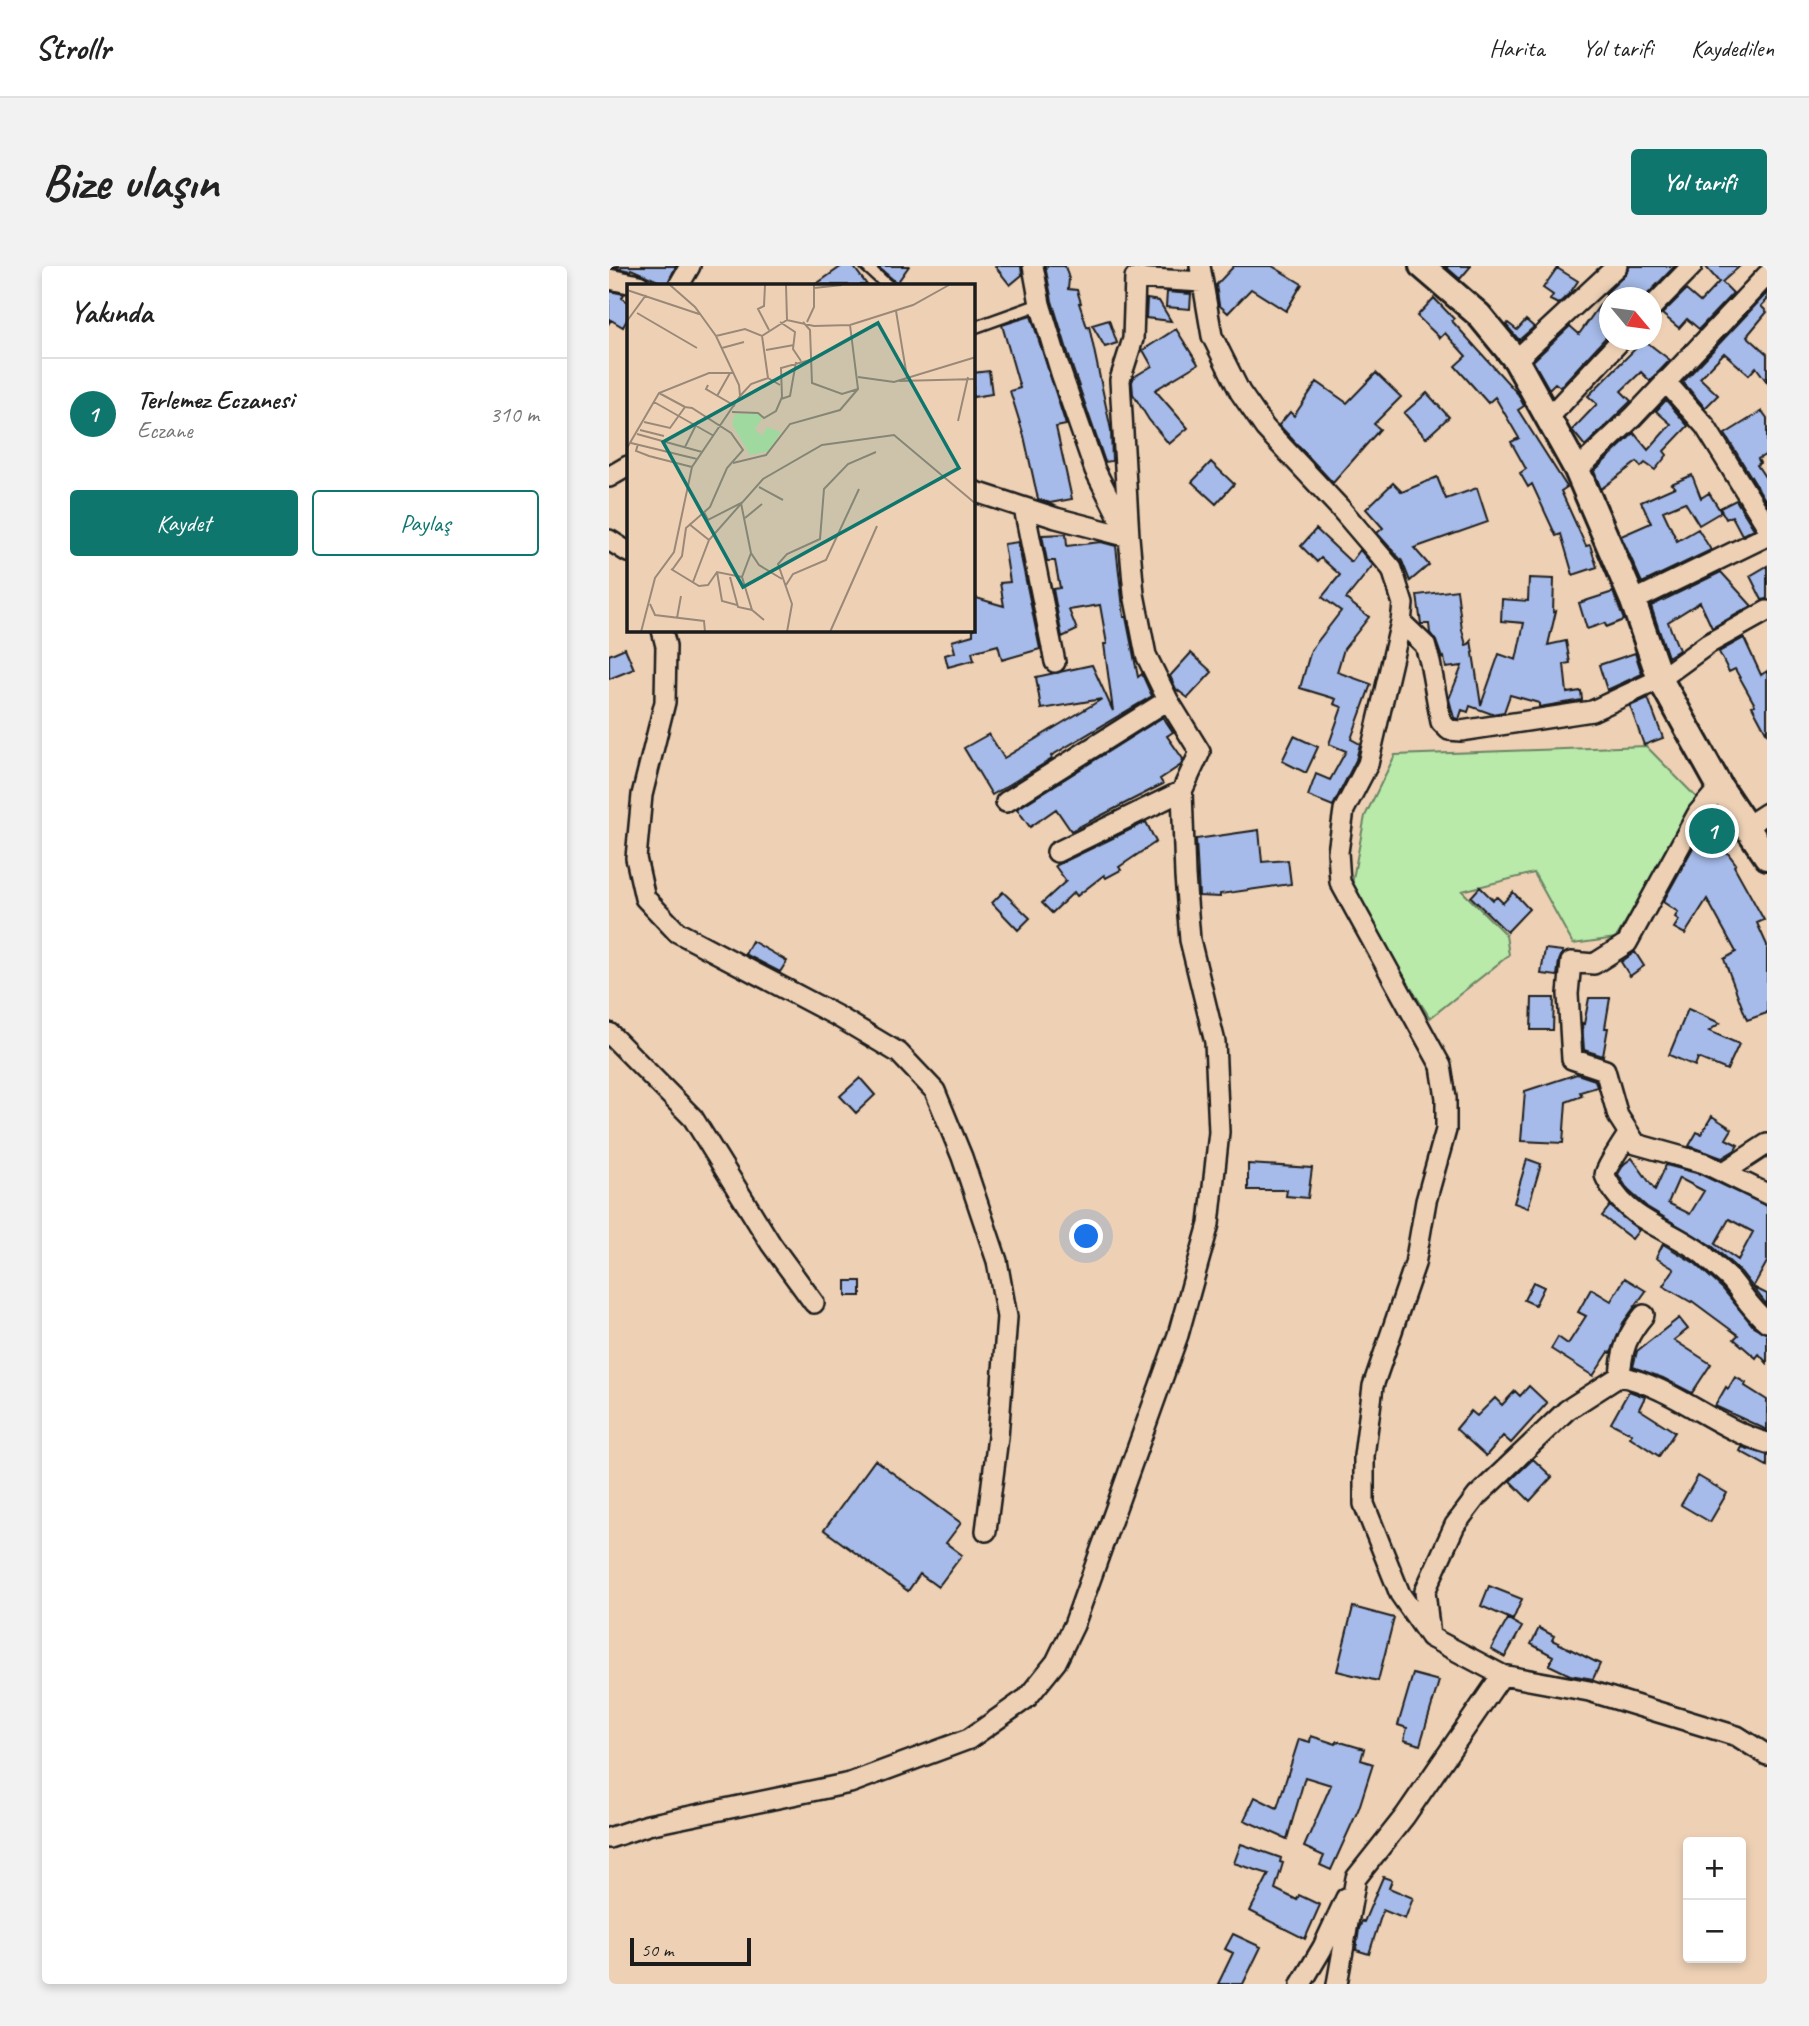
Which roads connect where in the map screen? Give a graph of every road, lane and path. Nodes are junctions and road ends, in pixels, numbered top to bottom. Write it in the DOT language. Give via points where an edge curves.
graph roads {
  1 [pos="690,266"];
  2 [pos="866,266"];
  3 [pos="1033,266"];
  4 [pos="1422,266"];
  5 [pos="1616,266"];
  6 [pos="1692,266"];
  7 [pos="1201,274"];
  8 [pos="1767,275"];
  9 [pos="609,279"];
  10 [pos="634,284"];
  11 [pos="680,284"];
  12 [pos="886,284"];
  13 [pos="1662,297"];
  14 [pos="1040,304"];
  15 [pos="975,327"];
  16 [pos="1612,350"];
  17 [pos="1516,360"];
  18 [pos="1665,381"];
  19 [pos="1549,417"];
  20 [pos="627,467"];
  21 [pos="1577,470"];
  22 [pos="609,477"];
  23 [pos="975,492"];
  24 [pos="1024,508"];
  25 [pos="1767,526"];
  26 [pos="1767,536"];
  27 [pos="1129,537"];
  28 [pos="609,540"];
  29 [pos="627,551"];
  30 [pos="1633,601"];
  31 [pos="1767,611"];
  32 [pos="1401,622"];
  33 [pos="662,632"];
  34 [pos="1055,662"];
  35 [pos="1660,679"];
  36 [pos="1168,700"];
  37 [pos="1720,787"];
  38 [pos="1182,791"];
  39 [pos="1006,802"];
  40 [pos="1757,819"];
  41 [pos="1056,852"];
  42 [pos="1767,857"];
  43 [pos="609,1033"];
  44 [pos="1629,1133"];
  45 [pos="1767,1144"];
  46 [pos="1724,1172"];
  47 [pos="1767,1194"];
  48 [pos="814,1303"];
  49 [pos="1644,1315"];
  50 [pos="1767,1322"];
  51 [pos="1620,1376"];
  52 [pos="1767,1443"];
  53 [pos="986,1531"];
  54 [pos="1430,1637"];
  55 [pos="1502,1675"];
  56 [pos="1767,1755"];
  57 [pos="609,1838"];
  58 [pos="1356,1878"];
  59 [pos="1344,1982"];
  60 [pos="1301,1984"];
  1 -- 11 [label="street"];
  2 -- 12 [label="lane"];
  3 -- 14 [label="street"];
  4 -- 17 [label="street" via="1479,315"];
  5 -- 17 [label="street"];
  6 -- 13 [label="street"];
  7 -- 27 [label="street" via="1135,278 1133,339 1120,380"];
  7 -- 32 [label="street" via="1212,336 1240,392 1265,428 1392,569 1403,604"];
  8 -- 18 [label="street"];
  9 -- 10 [label="street"];
  14 -- 15 [label="lane"];
  14 -- 27 [label="street" via="1094,470"];
  16 -- 19 [label="street"];
  17 -- 19 [label="street"];
  18 -- 21 [label="street"];
  18 -- 25 [label="street" via="1705,426"];
  19 -- 21 [label="street"];
  20 -- 22 [label="street"];
  21 -- 30 [label="street"];
  23 -- 24 [label="street"];
  24 -- 27 [label="street"];
  24 -- 34 [label="street"];
  26 -- 30 [label="street"];
  27 -- 36 [label="street" via="1146,655"];
  28 -- 29 [label="street"];
  30 -- 35 [label="street"];
  31 -- 35 [label="street" via="1708,644"];
  32 -- 35 [label="street" via="1425,645 1441,722 1449,730 1584,713"];
  32 -- 54 [label="street" via="1368,764 1344,810 1338,852 1340,882 1441,1066 1446,1098 1446,1130 1415,1264 1373,1386 1364,1456 1364,1504 1400,1594"];
  33 -- 53 [label="street" via="665,702 642,795 636,858 645,898 677,932 899,1053 935,1091 997,1261 1007,1317"];
  35 -- 37 [label="street"];
  36 -- 38 [label="street" via="1200,752"];
  36 -- 39 [label="street"];
  37 -- 40 [label="street"];
  37 -- 44 [label="street" via="1697,813 1627,943 1594,964 1571,962 1572,1059 1605,1070 1618,1116"];
  38 -- 41 [label="street"];
  38 -- 57 [label="street" via="1190,940 1215,1042 1219,1132 1209,1224 1178,1335 1127,1482 1056,1662 1027,1698 968,1739 850,1783 648,1825"];
  40 -- 42 [label="street"];
  43 -- 48 [label="street" via="693,1118 771,1244"];
  44 -- 46 [label="street" via="1636,1144"];
  44 -- 50 [label="street" via="1607,1165 1605,1176 1617,1198 1631,1212 1700,1252"];
  45 -- 46 [label="street"];
  46 -- 47 [label="street"];
  49 -- 51 [label="street" via="1629,1333"];
  51 -- 52 [label="street" via="1642,1381 1745,1437"];
  51 -- 54 [label="street" via="1567,1410 1477,1496 1455,1525 1425,1591"];
  54 -- 55 [label="street"];
  55 -- 56 [label="street" via="1589,1690 1737,1736"];
  55 -- 58 [label="street" via="1405,1816"];
  58 -- 59 [label="street"];
  58 -- 60 [label="street"];
}
